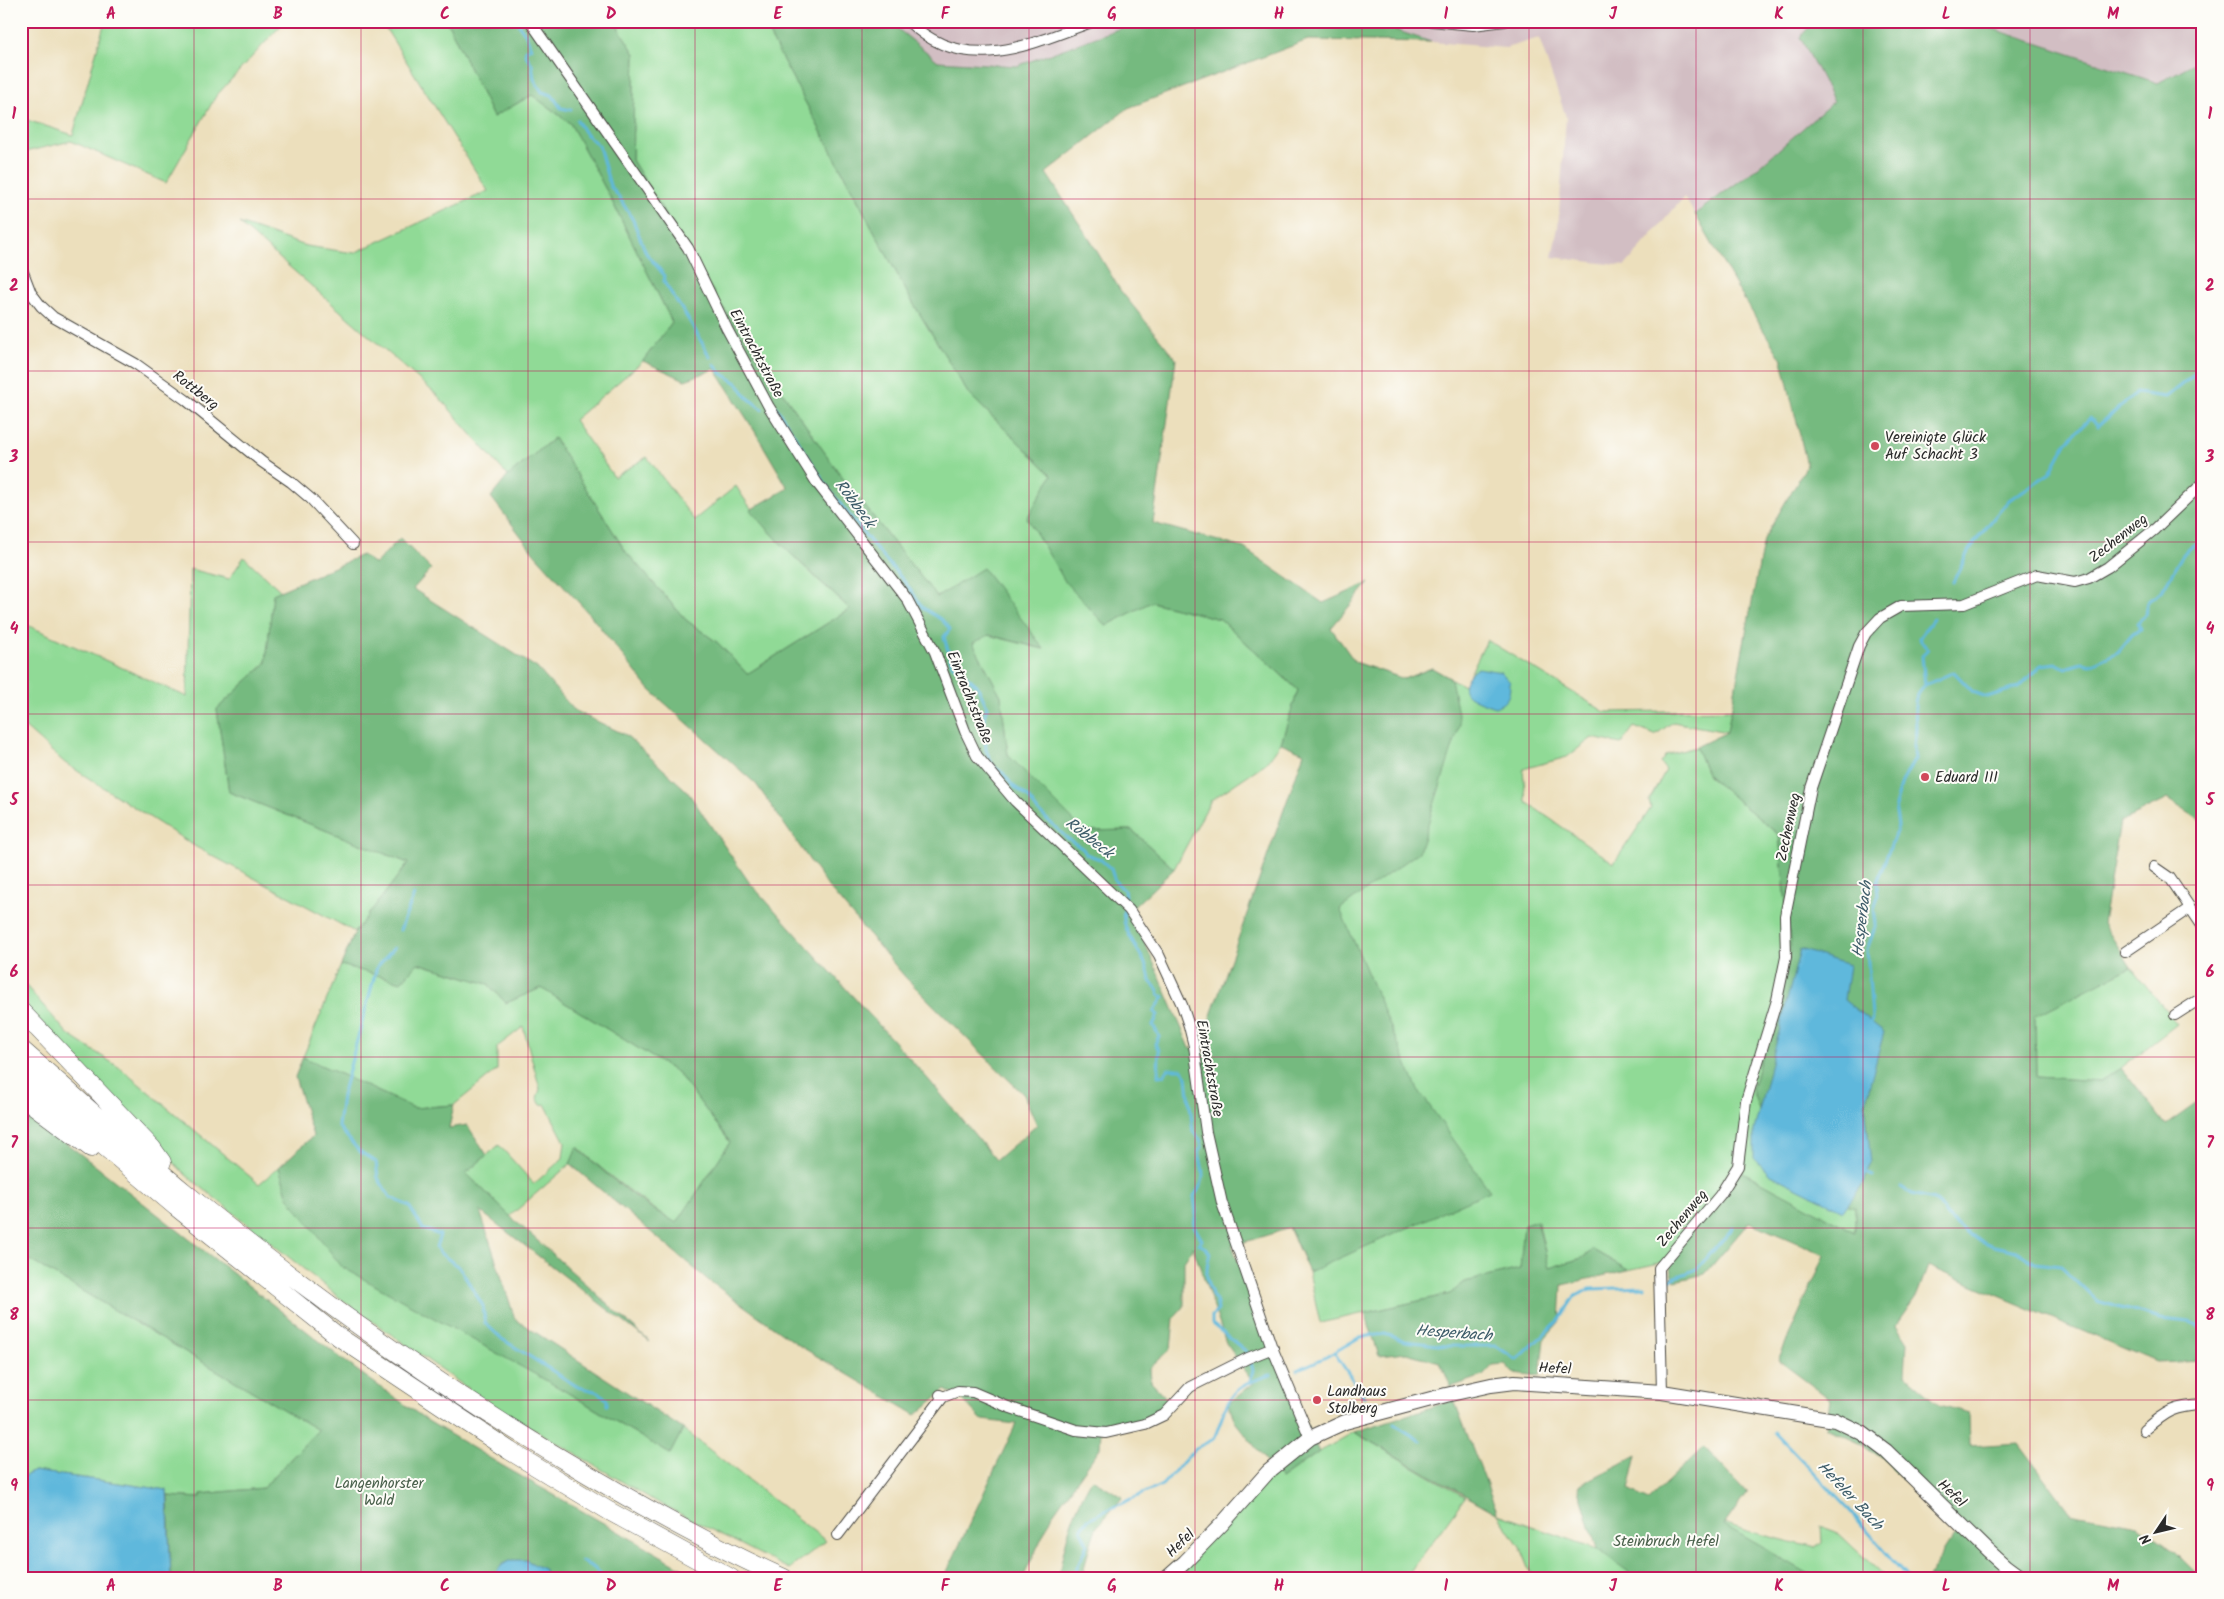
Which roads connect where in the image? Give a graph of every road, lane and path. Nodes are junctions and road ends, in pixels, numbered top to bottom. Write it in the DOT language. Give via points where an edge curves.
graph roads {
  1 [pos="530,21"];
  2 [pos="908,21"];
  3 [pos="1094,21"];
  4 [pos="1431,21"];
  5 [pos="1505,21"];
  6 [pos="21,267"];
  7 [pos="2203,483"];
  8 [pos="353,544"];
  9 [pos="2154,867"];
  10 [pos="2190,908"];
  11 [pos="2203,926"];
  12 [pos="2125,952"];
  13 [pos="2203,997"];
  14 [pos="21,1011"];
  15 [pos="2175,1016"];
  16 [pos="21,1049"];
  17 [pos="21,1072"];
  18 [pos="21,1096"];
  19 [pos="185,1192"];
  20 [pos="176,1207"];
  21 [pos="1273,1348"];
  22 [pos="1662,1392"];
  23 [pos="2203,1405"];
  24 [pos="2144,1430"];
  25 [pos="1310,1438"];
  26 [pos="838,1535"];
  27 [pos="731,1578"];
  28 [pos="784,1578"];
  29 [pos="1167,1578"];
  30 [pos="2021,1578"];
  1 -- 21 [label="street, Eintrachtstraße" via="688,248 769,407 817,483 911,606 935,652 977,756 1015,800 1129,910 1159,955 1189,1026 1206,1132 1222,1202"];
  2 -- 3 [label="street" via="943,45 984,53 1017,48"];
  4 -- 5 [label="street" via="1473,25"];
  6 -- 8 [label="street, Rottberg" via="31,294 53,317 136,364 179,395 291,482"];
  7 -- 22 [label="street, Zechenweg" via="2155,528 2108,567 2089,578 2075,582 2038,575 1964,604 1901,606 1880,618 1866,633 1811,788 1785,916 1786,957 1777,1000 1746,1101 1738,1166 1720,1195 1659,1268"];
  9 -- 10 [label="street" via="2170,878"];
  10 -- 11 [label="street"];
  10 -- 12 [label="street"];
  13 -- 15 [label="street"];
  14 -- 19 [label="highway" via="152,1148"];
  16 -- 19 [label="highway"];
  17 -- 20 [label="highway"];
  18 -- 20 [label="highway" via="131,1181"];
  19 -- 28 [label="highway" via="330,1305 520,1435 693,1533"];
  20 -- 27 [label="highway" via="339,1337 392,1374 609,1511"];
  21 -- 25 [label="street, Eintrachtstraße"];
  21 -- 26 [label="street" via="1190,1387 1164,1415 1145,1424 1106,1433 1076,1430 973,1392 958,1391 941,1396"];
  22 -- 25 [label="main road, Hefel" via="1538,1383 1491,1384 1345,1422"];
  22 -- 30 [label="main road, Hefel" via="1834,1420 1862,1433"];
  23 -- 24 [label="street" via="2187,1405 2165,1412"];
  25 -- 29 [label="main road, Hefel" via="1268,1472 1222,1524"];
}
